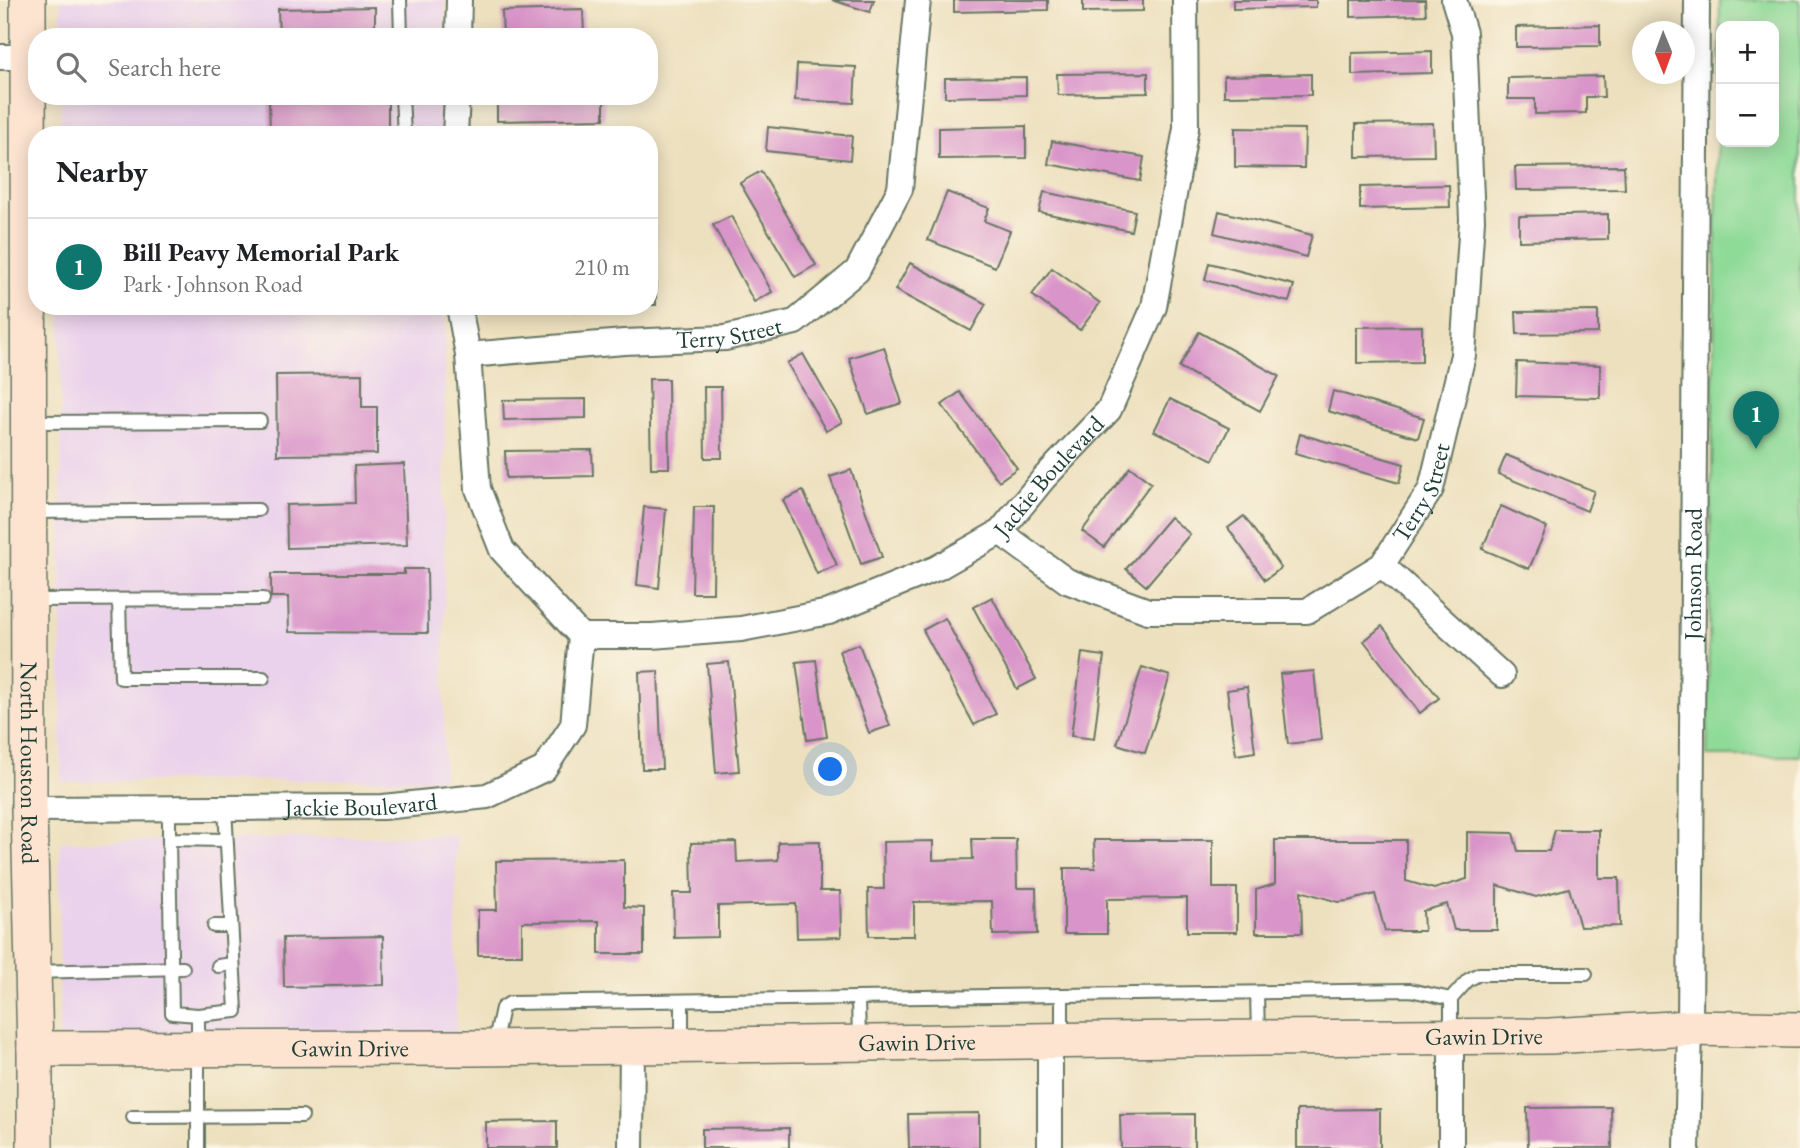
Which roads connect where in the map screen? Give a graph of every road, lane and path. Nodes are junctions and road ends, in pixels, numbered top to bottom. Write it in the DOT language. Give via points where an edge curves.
graph roads {
  1 [pos="28,0"];
  2 [pos="400,0"];
  3 [pos="459,0"];
  4 [pos="918,0"];
  5 [pos="1185,0"];
  6 [pos="1454,0"];
  7 [pos="1697,0"];
  8 [pos="401,28"];
  9 [pos="458,28"];
  10 [pos="22,56"];
  11 [pos="402,105"];
  12 [pos="457,105"];
  13 [pos="30,126"];
  14 [pos="404,126"];
  15 [pos="456,126"];
  16 [pos="31,315"];
  17 [pos="461,315"];
  18 [pos="468,355"];
  19 [pos="260,421"];
  20 [pos="29,422"];
  21 [pos="258,510"];
  22 [pos="29,512"];
  23 [pos="1000,532"];
  24 [pos="1382,565"];
  25 [pos="263,599"];
  26 [pos="29,600"];
  27 [pos="119,600"];
  28 [pos="581,636"];
  29 [pos="1502,675"];
  30 [pos="263,678"];
  31 [pos="169,808"];
  32 [pos="225,808"];
  33 [pos="29,809"];
  34 [pos="169,839"];
  35 [pos="226,840"];
  36 [pos="184,883"];
  37 [pos="170,884"];
  38 [pos="214,926"];
  39 [pos="232,926"];
  40 [pos="233,964"];
  41 [pos="218,966"];
  42 [pos="177,968"];
  43 [pos="33,972"];
  44 [pos="1586,974"];
  45 [pos="1257,993"];
  46 [pos="1062,996"];
  47 [pos="858,999"];
  48 [pos="1451,999"];
  49 [pos="682,1001"];
  50 [pos="1690,1028"];
  51 [pos="1800,1030"];
  52 [pos="198,1032"];
  53 [pos="1451,1036"];
  54 [pos="1258,1038"];
  55 [pos="1056,1040"];
  56 [pos="859,1043"];
  57 [pos="682,1045"];
  58 [pos="632,1046"];
  59 [pos="494,1047"];
  60 [pos="35,1049"];
  61 [pos="198,1116"];
  62 [pos="302,1116"];
  63 [pos="133,1117"];
  64 [pos="35,1148"];
  65 [pos="198,1148"];
  66 [pos="631,1148"];
  67 [pos="1051,1148"];
  68 [pos="1451,1148"];
  69 [pos="1687,1148"];
  1 -- 10 [label="street, North Houston Road"];
  2 -- 8 [label="lane"];
  3 -- 9 [label="street"];
  4 -- 18 [label="street, Terry Street" via="900,189 857,271 795,322 725,338"];
  5 -- 23 [label="street, Jackie Boulevard" via="1186,128 1154,307 1109,410"];
  6 -- 24 [label="street, Terry Street" via="1464,33 1472,220 1463,355 1431,489"];
  7 -- 50 [label="street, Johnson Road"];
  10 -- 13 [label="street, North Houston Road"];
  11 -- 14 [label="lane"];
  12 -- 15 [label="street"];
  16 -- 20 [label="street, North Houston Road"];
  17 -- 18 [label="street"];
  18 -- 28 [label="street" via="482,501 502,550"];
  19 -- 20 [label="lane"];
  20 -- 22 [label="street, North Houston Road"];
  21 -- 22 [label="lane"];
  22 -- 26 [label="street, North Houston Road"];
  23 -- 24 [label="street, Terry Street" via="1067,581 1148,611 1307,611"];
  23 -- 28 [label="street, Jackie Boulevard" via="937,568 829,612 741,629"];
  24 -- 29 [label="street"];
  25 -- 27 [label="lane"];
  26 -- 27 [label="lane"];
  26 -- 33 [label="street, North Houston Road"];
  27 -- 30 [label="lane" via="121,678"];
  28 -- 32 [label="street, Jackie Boulevard" via="573,725 544,769 487,796 383,807"];
  31 -- 32 [label="street, Jackie Boulevard"];
  31 -- 33 [label="street, Jackie Boulevard"];
  31 -- 34 [label="lane"];
  32 -- 35 [label="lane"];
  33 -- 43 [label="street, North Houston Road"];
  34 -- 35 [label="lane"];
  34 -- 37 [label="lane"];
  35 -- 39 [label="lane" via="222,881"];
  36 -- 37 [label="lane"];
  37 -- 42 [label="lane"];
  38 -- 39 [label="lane"];
  39 -- 40 [label="lane"];
  40 -- 41 [label="lane"];
  40 -- 52 [label="lane" via="236,1011"];
  42 -- 43 [label="lane"];
  42 -- 52 [label="lane" via="172,1013"];
  43 -- 60 [label="street, North Houston Road"];
  44 -- 48 [label="lane" via="1479,974"];
  45 -- 46 [label="lane"];
  45 -- 48 [label="lane" via="1410,990"];
  45 -- 54 [label="lane"];
  46 -- 47 [label="lane"];
  46 -- 55 [label="lane"];
  47 -- 49 [label="lane"];
  47 -- 56 [label="lane"];
  48 -- 53 [label="lane"];
  49 -- 57 [label="lane"];
  49 -- 59 [label="lane" via="510,1003 502,1008"];
  50 -- 51 [label="street, Gawin Drive"];
  50 -- 53 [label="street, Gawin Drive"];
  50 -- 69 [label="street, Johnson Road"];
  52 -- 59 [label="street, Gawin Drive"];
  52 -- 60 [label="street, Gawin Drive"];
  52 -- 61 [label="lane"];
  53 -- 54 [label="street, Gawin Drive"];
  53 -- 68 [label="street"];
  54 -- 55 [label="street, Gawin Drive"];
  55 -- 56 [label="street, Gawin Drive"];
  55 -- 67 [label="street"];
  56 -- 57 [label="street, Gawin Drive"];
  57 -- 58 [label="street, Gawin Drive"];
  58 -- 59 [label="street, Gawin Drive"];
  58 -- 66 [label="street"];
  60 -- 64 [label="street, North Houston Road"];
  61 -- 62 [label="lane"];
  61 -- 63 [label="lane"];
  61 -- 65 [label="lane"];
}
